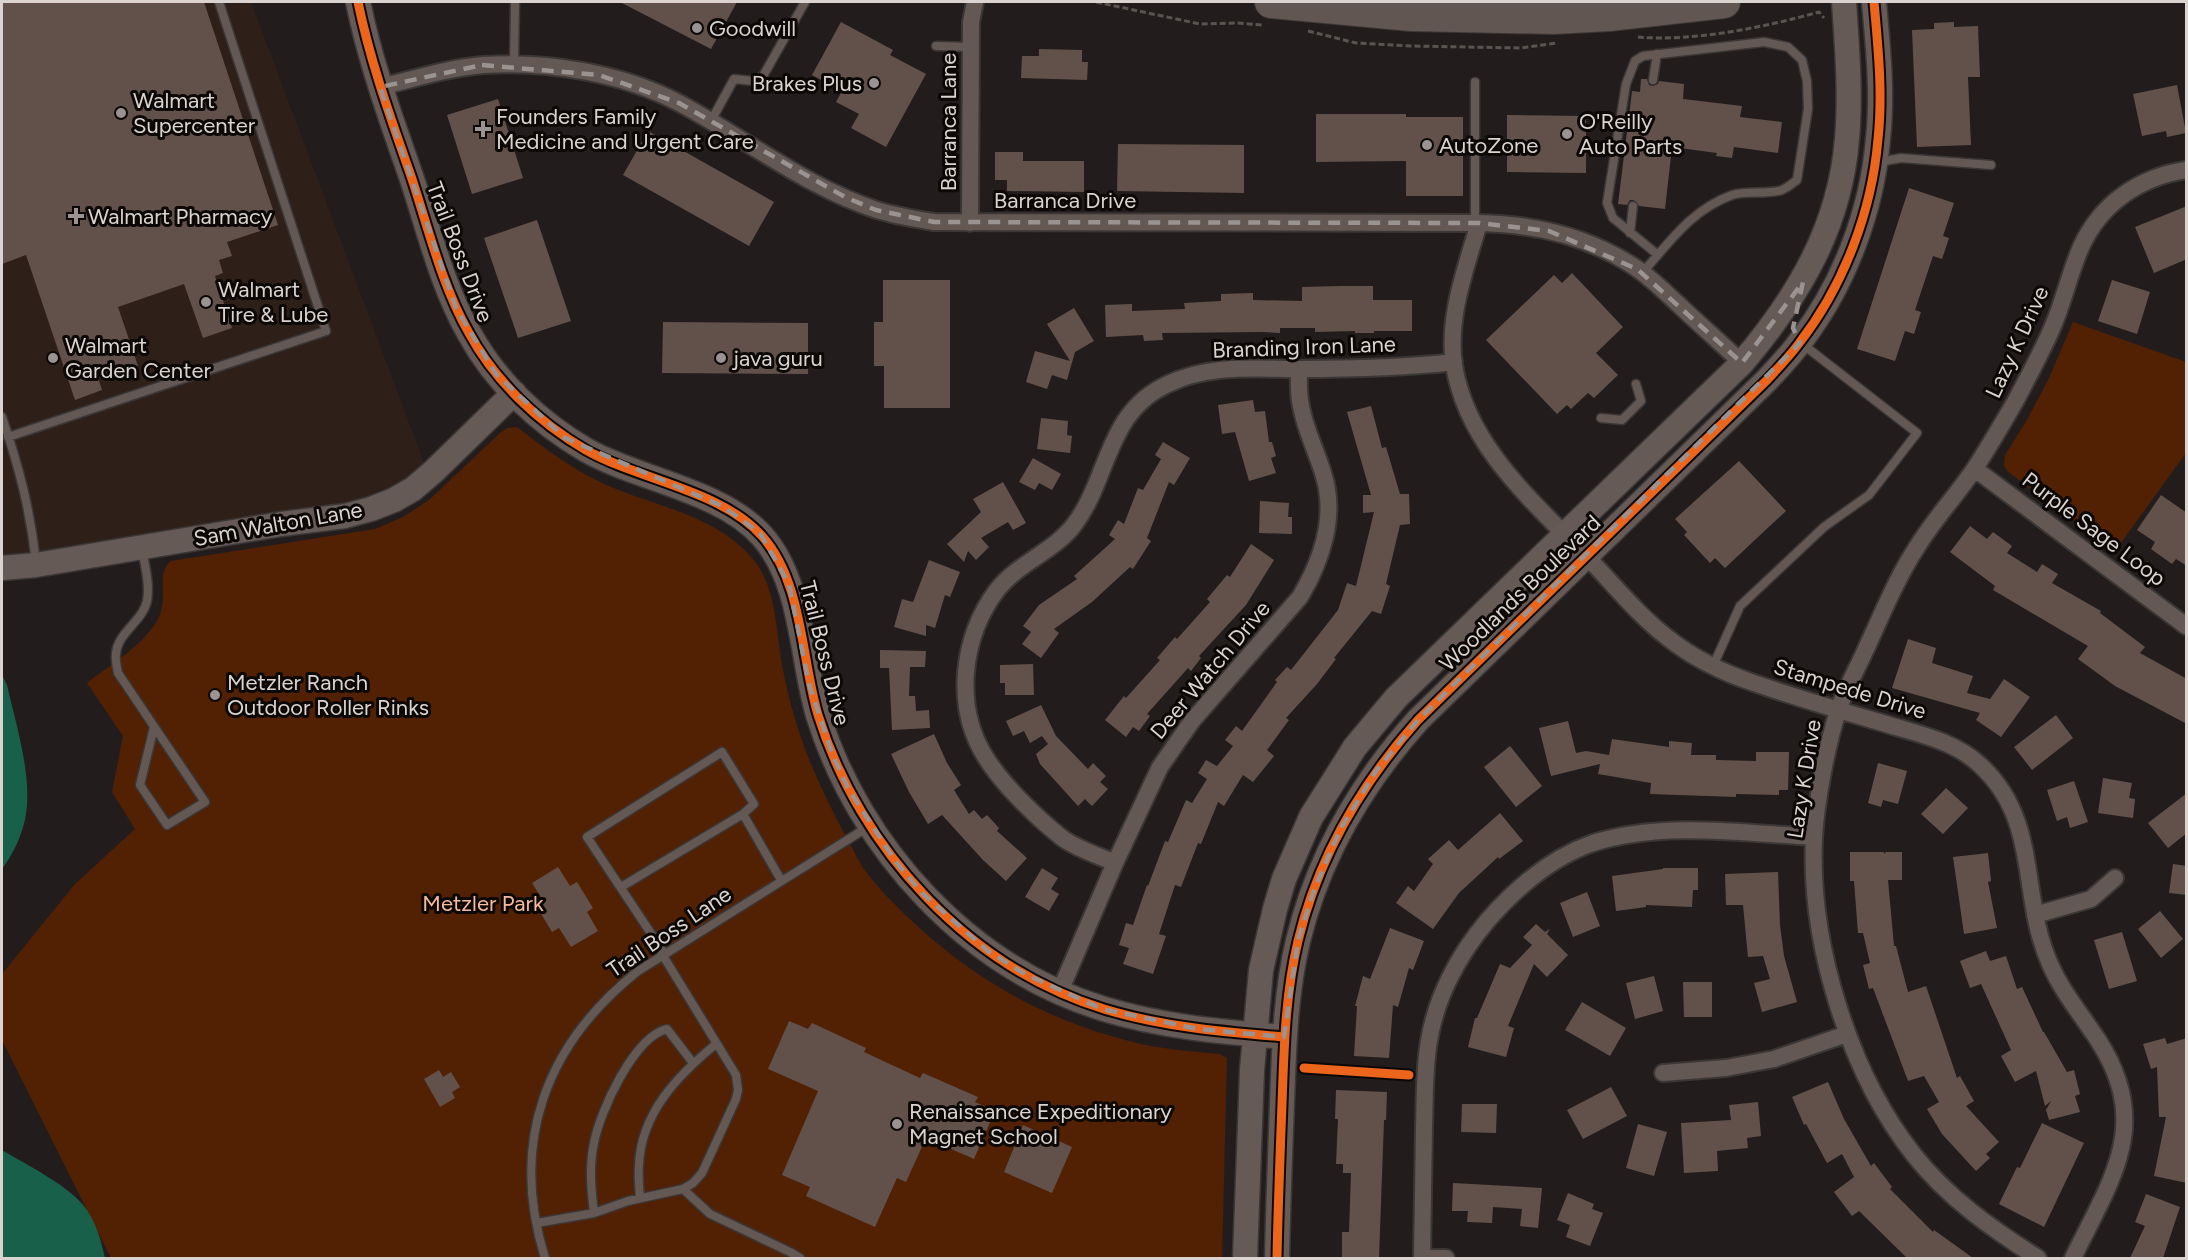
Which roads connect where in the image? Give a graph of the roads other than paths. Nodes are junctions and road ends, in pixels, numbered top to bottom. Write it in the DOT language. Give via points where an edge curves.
graph roads {
  1 [pos="219,2"];
  2 [pos="358,2"];
  3 [pos="515,2"];
  4 [pos="805,2"];
  5 [pos="965,2"];
  6 [pos="975,2"];
  7 [pos="1271,2"];
  8 [pos="1724,2"];
  9 [pos="1844,2"];
  10 [pos="1874,2"];
  11 [pos="971,21"];
  12 [pos="936,46"];
  13 [pos="971,47"];
  14 [pos="1657,54"];
  15 [pos="514,65"];
  16 [pos="1653,80"];
  17 [pos="1475,82"];
  18 [pos="380,87"];
  19 [pos="711,121"];
  20 [pos="1875,163"];
  21 [pos="1991,165"];
  22 [pos="2187,170"];
  23 [pos="1634,206"];
  24 [pos="970,223"];
  25 [pos="1477,223"];
  26 [pos="1630,233"];
  27 [pos="1658,255"];
  28 [pos="1642,273"];
  29 [pos="1803,282"];
  30 [pos="1800,343"];
  31 [pos="1454,362"];
  32 [pos="1742,363"];
  33 [pos="1299,369"];
  34 [pos="1636,384"];
  35 [pos="514,393"];
  36 [pos="2,417"];
  37 [pos="1601,418"];
  38 [pos="8,437"];
  39 [pos="1975,469"];
  40 [pos="1565,535"];
  41 [pos="142,548"];
  42 [pos="1586,556"];
  43 [pos="36,565"];
  44 [pos="2,568"];
  45 [pos="2187,626"];
  46 [pos="1713,666"];
  47 [pos="1838,710"];
  48 [pos="154,727"];
  49 [pos="743,814"];
  50 [pos="871,825"];
  51 [pos="1814,837"];
  52 [pos="1115,863"];
  53 [pos="2115,878"];
  54 [pos="781,880"];
  55 [pos="621,887"];
  56 [pos="2035,915"];
  57 [pos="663,953"];
  58 [pos="1060,991"];
  59 [pos="1254,1034"];
  60 [pos="1847,1034"];
  61 [pos="1284,1037"];
  62 [pos="716,1044"];
  63 [pos="693,1063"];
  64 [pos="1663,1073"];
  65 [pos="683,1189"];
  66 [pos="640,1198"];
  67 [pos="594,1213"];
  68 [pos="537,1223"];
  69 [pos="545,1258"];
  70 [pos="800,1258"];
  71 [pos="1245,1258"];
  72 [pos="1276,1258"];
  73 [pos="1422,1258"];
  74 [pos="1446,1258"];
  75 [pos="2037,1258"];
  76 [pos="2073,1258"];
  1 -- 38 [label="lane" via="326,331"];
  2 -- 18 [label="street, Trail Boss Drive"];
  3 -- 15 [label="lane"];
  4 -- 19 [label="lane" via="763,76 753,81 734,79"];
  5 -- 11 [label="street, Barranca Lane"];
  6 -- 11 [label="street, Barranca Lane"];
  7 -- 8 [label="highway" via="1411,15 1531,18 1609,15"];
  9 -- 29 [label="street, Woodlands Boulevard" via="1849,74 1846,150 1834,206"];
  10 -- 20 [label="street, Woodlands Boulevard" via="1880,88"];
  11 -- 13 [label="street, Barranca Lane"];
  12 -- 13 [label="lane"];
  13 -- 24 [label="street, Barranca Lane"];
  14 -- 16 [label="lane"];
  14 -- 26 [label="lane" via="1635,61 1626,84 1607,202 1613,218"];
  14 -- 27 [label="lane" via="1764,42 1788,47 1802,60 1808,81 1803,156 1797,180 1783,190 1734,195 1703,208"];
  15 -- 18 [label="street, Barranca Drive" via="448,70"];
  15 -- 19 [label="street, Barranca Drive" via="558,68 628,83 679,103"];
  17 -- 25 [label="lane"];
  18 -- 35 [label="street, Trail Boss Drive" via="456,308 482,354"];
  19 -- 24 [label="street, Barranca Drive" via="803,175 876,210 934,222"];
  20 -- 21 [label="lane" via="1901,158"];
  20 -- 30 [label="street, Woodlands Boulevard" via="1848,259"];
  22 -- 39 [label="street, Lazy K Drive" via="2140,183 2107,207 2092,227 2036,364"];
  23 -- 26 [label="lane"];
  24 -- 25 [label="street, Barranca Drive"];
  25 -- 28 [label="street, Barranca Drive" via="1522,225 1576,239 1612,254"];
  25 -- 31 [label="street, Stampede Drive" via="1457,302"];
  26 -- 27 [label="lane"];
  27 -- 28 [label="lane"];
  28 -- 32 [label="street, Barranca Drive"];
  29 -- 30 [label="street" via="1793,328"];
  29 -- 32 [label="street, Woodlands Boulevard"];
  30 -- 42 [label="street, Woodlands Boulevard" via="1741,406"];
  30 -- 46 [label="lane" via="1917,433 1869,495 1824,527 1740,606"];
  31 -- 33 [label="street, Branding Iron Lane"];
  31 -- 40 [label="street, Stampede Drive" via="1462,399 1477,431 1499,465"];
  32 -- 40 [label="street, Woodlands Boulevard"];
  33 -- 52 [label="street, Deer Watch Drive" via="1300,403 1324,475 1328,504 1323,548 1313,575 1300,597 1174,745"];
  33 -- 52 [label="street, Branding Iron Lane" via="1223,368 1186,377 1152,392 1124,420 1074,525 999,588 972,636 966,659 968,707 974,734 986,758 1035,814 1063,839"];
  34 -- 37 [label="lane" via="1641,401 1622,420"];
  35 -- 41 [label="street, Sam Walton Lane" via="434,471 394,500 345,516"];
  35 -- 50 [label="street, Trail Boss Drive" via="565,438 593,454 722,506 760,533 789,584 809,684 833,756"];
  36 -- 38 [label="lane"];
  38 -- 43 [label="lane" via="28,505"];
  39 -- 45 [label="street, Purple Sage Loop"];
  39 -- 47 [label="street, Lazy K Drive" via="1916,547"];
  40 -- 42 [label="street, Stampede Drive"];
  40 -- 59 [label="street, Woodlands Boulevard" via="1396,698 1328,787 1296,850 1275,909 1261,970"];
  41 -- 43 [label="street, Sam Walton Lane"];
  41 -- 48 [label="lane" via="147,603 115,653 118,673"];
  42 -- 46 [label="street, Stampede Drive" via="1667,638"];
  42 -- 61 [label="street, Woodlands Boulevard" via="1418,720 1357,799 1324,864 1305,916 1293,967"];
  43 -- 44 [label="street, Sam Walton Lane"];
  46 -- 47 [label="street, Stampede Drive"];
  47 -- 51 [label="street, Lazy K Drive"];
  47 -- 56 [label="street, Stampede Drive" via="1944,742 1977,762 2001,786 2016,814"];
  48 -- 48 [label="lane" via="205,802 167,825 140,785"];
  49 -- 54 [label="lane"];
  49 -- 55 [label="lane"];
  49 -- 55 [label="lane" via="754,804 722,752 587,837"];
  50 -- 54 [label="lane, Trail Boss Lane"];
  50 -- 58 [label="street, Trail Boss Drive" via="896,862 951,922 988,951"];
  51 -- 60 [label="street, Lazy K Drive" via="1819,916"];
  51 -- 73 [label="street" via="1712,832 1624,836 1592,844 1561,859 1502,904 1465,951 1437,1005 1425,1082"];
  52 -- 58 [label="street, Deer Watch Drive"];
  53 -- 56 [label="street" via="2091,899"];
  54 -- 57 [label="lane, Trail Boss Lane"];
  55 -- 57 [label="lane"];
  56 -- 76 [label="street, Stampede Drive" via="2048,961 2098,1040 2123,1095 2126,1129 2121,1154"];
  57 -- 62 [label="lane"];
  57 -- 68 [label="lane, Trail Boss Lane" via="615,989 590,1015 558,1064 537,1119 532,1146 531,1183"];
  58 -- 59 [label="street, Trail Boss Drive" via="1102,1009 1150,1021"];
  59 -- 61 [label="street, Trail Boss Drive"];
  59 -- 71 [label="street, Woodlands Boulevard"];
  60 -- 64 [label="street" via="1774,1059"];
  60 -- 75 [label="street, Lazy K Drive" via="1886,1114 1915,1157 1962,1206"];
  61 -- 72 [label="street, Woodlands Boulevard"];
  62 -- 63 [label="lane"];
  62 -- 65 [label="lane" via="736,1075 738,1090 702,1173"];
  63 -- 66 [label="lane" via="658,1104 648,1124 639,1164"];
  63 -- 67 [label="lane" via="667,1029 657,1032 634,1056 599,1123 593,1145 590,1181"];
  65 -- 66 [label="lane"];
  65 -- 70 [label="lane" via="710,1214"];
  66 -- 67 [label="lane"];
  67 -- 68 [label="lane"];
  68 -- 69 [label="lane, Trail Boss Lane"];
  73 -- 74 [label="street"];
}
